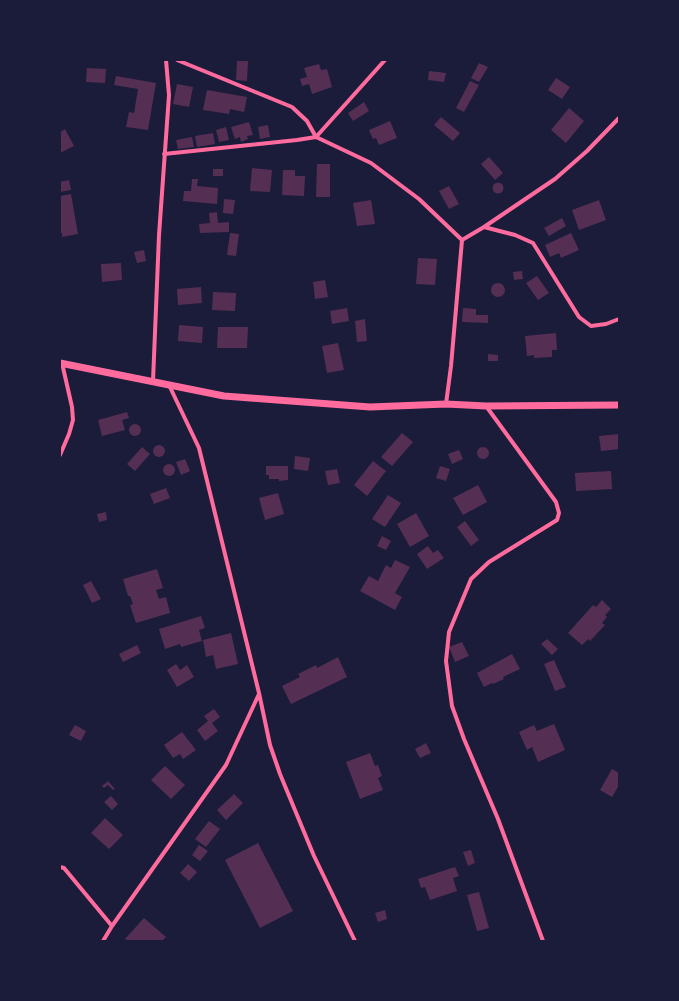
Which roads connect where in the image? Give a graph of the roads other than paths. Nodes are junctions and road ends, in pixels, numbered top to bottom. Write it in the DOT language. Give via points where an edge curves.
graph roads {
  1 [pos="166,60"];
  2 [pos="177,60"];
  3 [pos="385,60"];
  4 [pos="619,118"];
  5 [pos="316,136"];
  6 [pos="164,154"];
  7 [pos="484,227"];
  8 [pos="462,240"];
  9 [pos="619,319"];
  10 [pos="61,363"];
  11 [pos="153,381"];
  12 [pos="169,385"];
  13 [pos="446,404"];
  14 [pos="619,405"];
  15 [pos="486,406"];
  16 [pos="60,455"];
  17 [pos="259,693"];
  18 [pos="60,867"];
  19 [pos="112,926"];
  20 [pos="103,941"];
  21 [pos="355,941"];
  22 [pos="543,941"];
  1 -- 6 [label="street" via="169,95"];
  2 -- 5 [label="street" via="292,107 307,121"];
  3 -- 5 [label="street"];
  4 -- 7 [label="street" via="556,179"];
  5 -- 6 [label="street"];
  5 -- 8 [label="street" via="371,163 419,199"];
  6 -- 11 [label="street"];
  7 -- 8 [label="street"];
  7 -- 9 [label="street" via="515,235 533,243 579,317 591,326"];
  8 -- 13 [label="street"];
  10 -- 11 [label="street"];
  10 -- 16 [label="street" via="73,420"];
  11 -- 12 [label="street"];
  12 -- 13 [label="street" via="224,396 370,408"];
  12 -- 17 [label="street" via="199,448"];
  13 -- 15 [label="street"];
  14 -- 15 [label="street"];
  15 -- 22 [label="street" via="556,502 559,513 557,520 489,562 471,580 449,632 446,661 452,706 498,819"];
  17 -- 19 [label="street" via="226,765"];
  17 -- 21 [label="street" via="270,745 280,774 314,856"];
  18 -- 19 [label="street" via="64,868"];
  19 -- 20 [label="street"];
}
